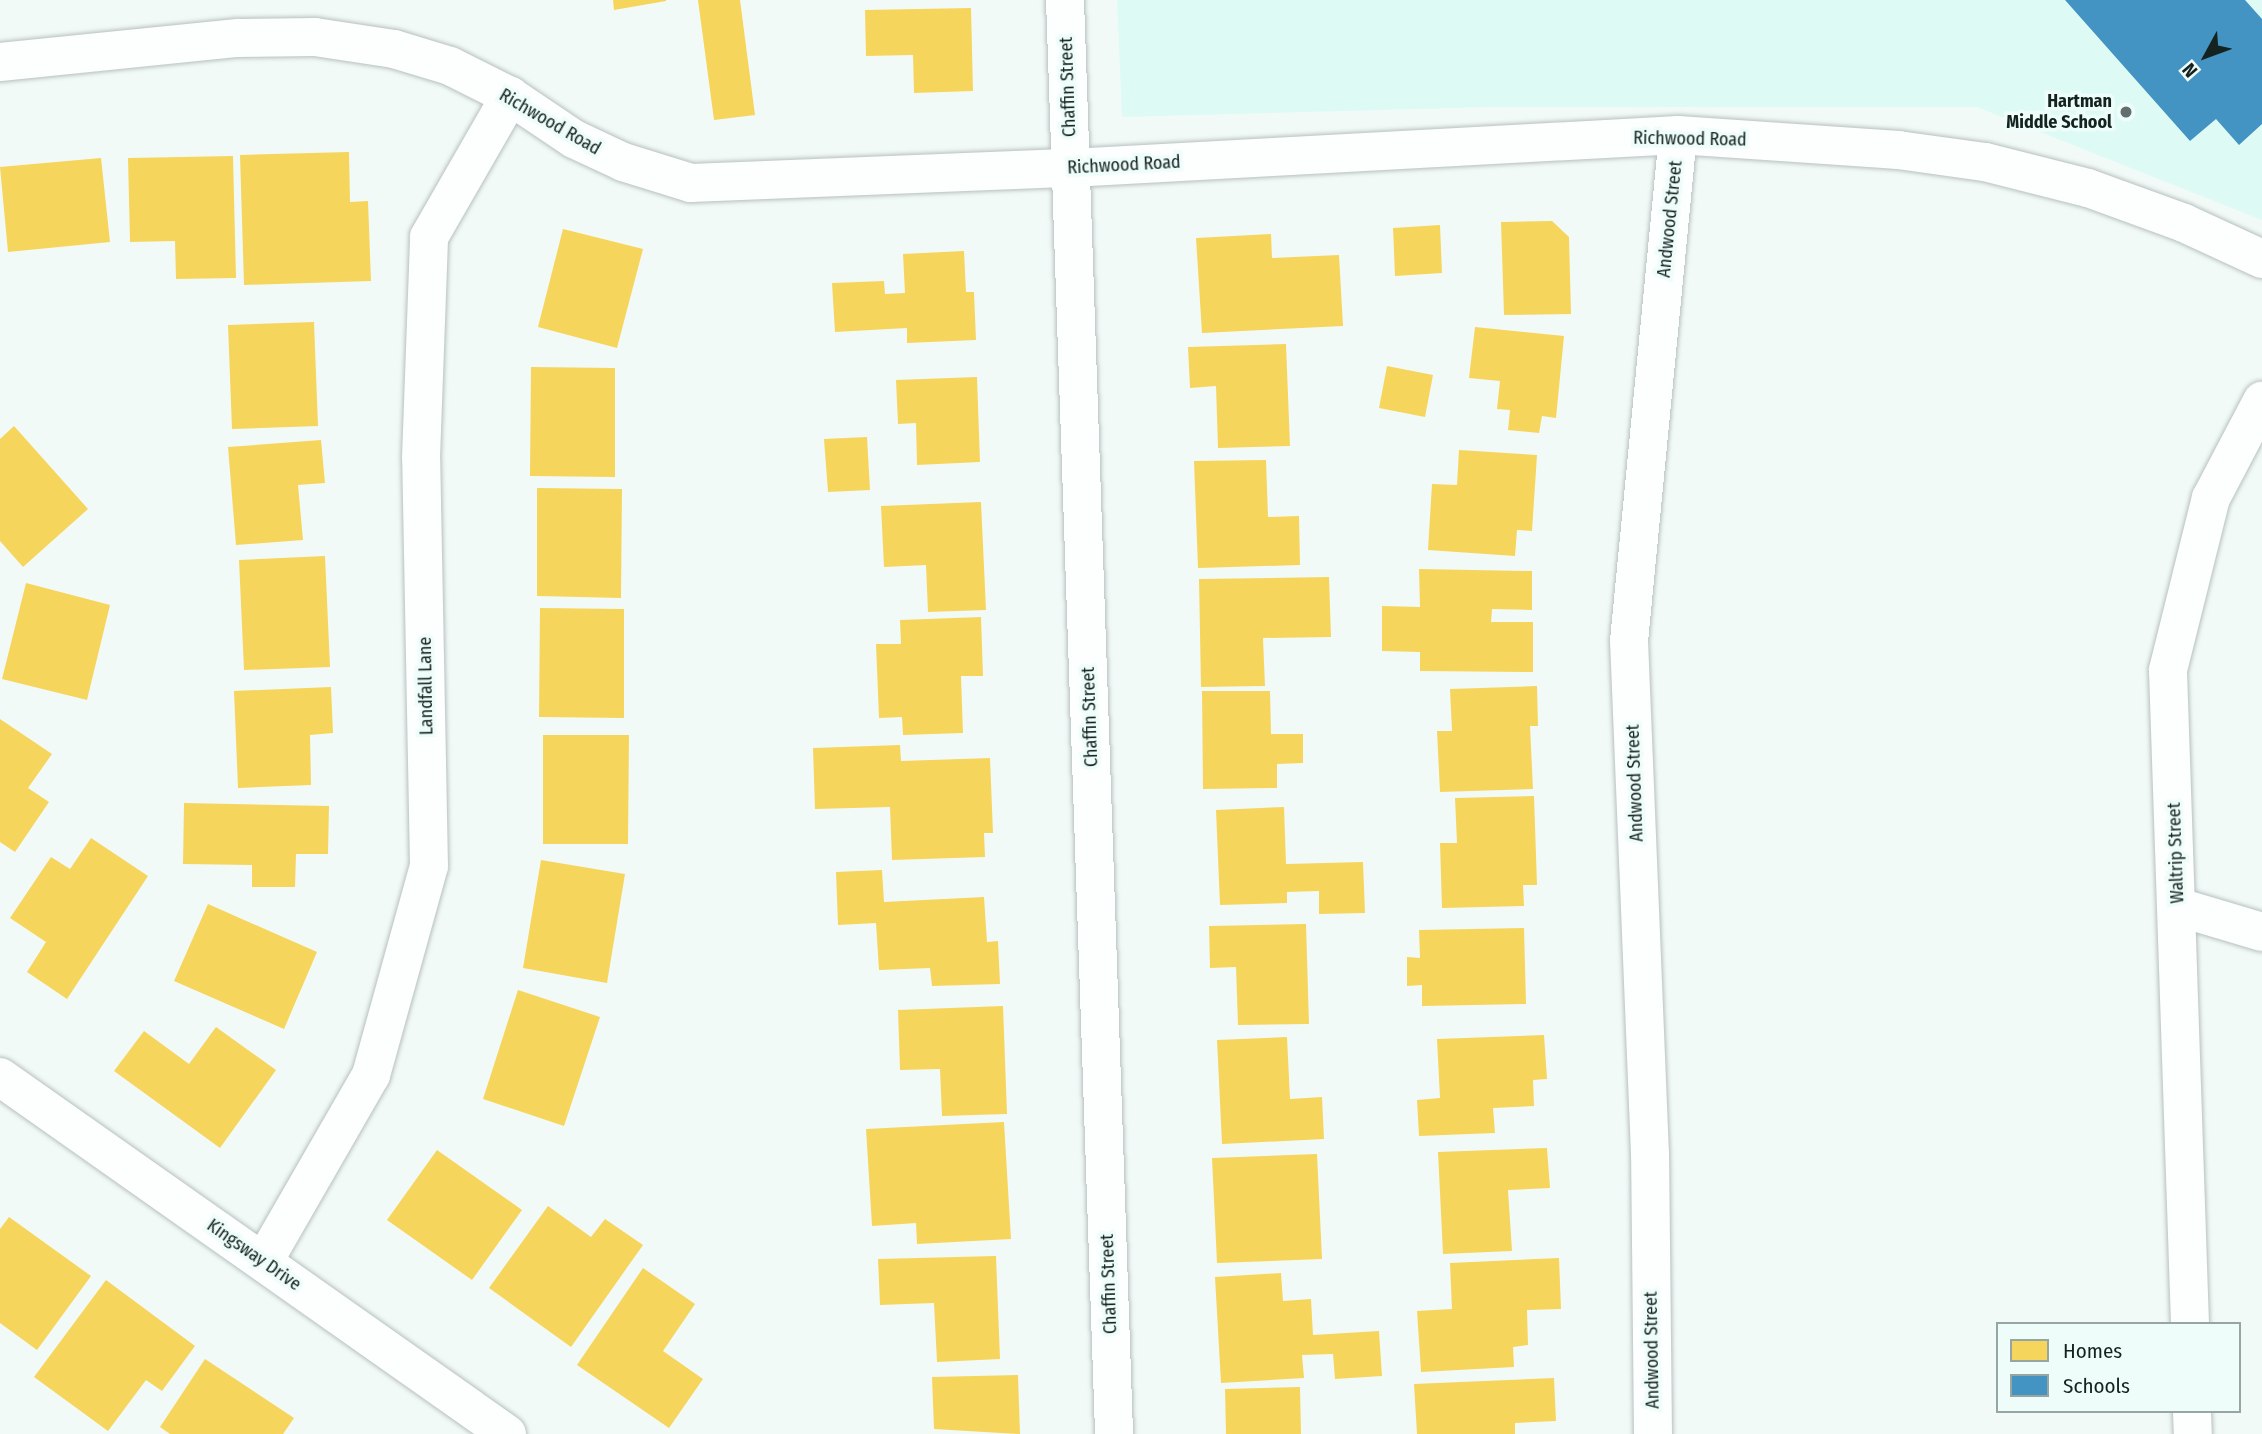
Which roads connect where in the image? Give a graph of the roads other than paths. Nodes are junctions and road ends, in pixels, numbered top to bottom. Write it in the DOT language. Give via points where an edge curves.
graph roads {
  1 [pos="1065,0"];
  2 [pos="0,62"];
  3 [pos="510,96"];
  4 [pos="1678,135"];
  5 [pos="1071,168"];
  6 [pos="2262,259"];
  7 [pos="2262,401"];
  8 [pos="2178,907"];
  9 [pos="2262,932"];
  10 [pos="0,1077"];
  11 [pos="264,1261"];
  12 [pos="2190,1322"];
  13 [pos="2192,1413"];
  14 [pos="506,1434"];
  15 [pos="1114,1434"];
  16 [pos="1653,1434"];
  17 [pos="2193,1434"];
  1 -- 5 [label="street, Chaffin Street"];
  2 -- 3 [label="street, Richwood Road" via="238,38 315,37 394,49 450,66"];
  3 -- 5 [label="street, Richwood Road" via="574,139 623,162 691,183"];
  3 -- 11 [label="street, Landfall Lane" via="429,237 421,458 429,866 371,1075"];
  4 -- 5 [label="street, Richwood Road"];
  4 -- 6 [label="street, Richwood Road" via="1898,150 1985,162 2088,188 2184,223"];
  4 -- 16 [label="street, Andwood Street" via="1629,640 1650,1154"];
  5 -- 15 [label="street, Chaffin Street"];
  7 -- 8 [label="street, Waltrip Street" via="2211,498 2168,670"];
  8 -- 9 [label="street"];
  8 -- 12 [label="street, Waltrip Street"];
  10 -- 11 [label="street, Kingsway Drive"];
  11 -- 14 [label="street, Kingsway Drive"];
  13 -- 17 [label="street"];
}
